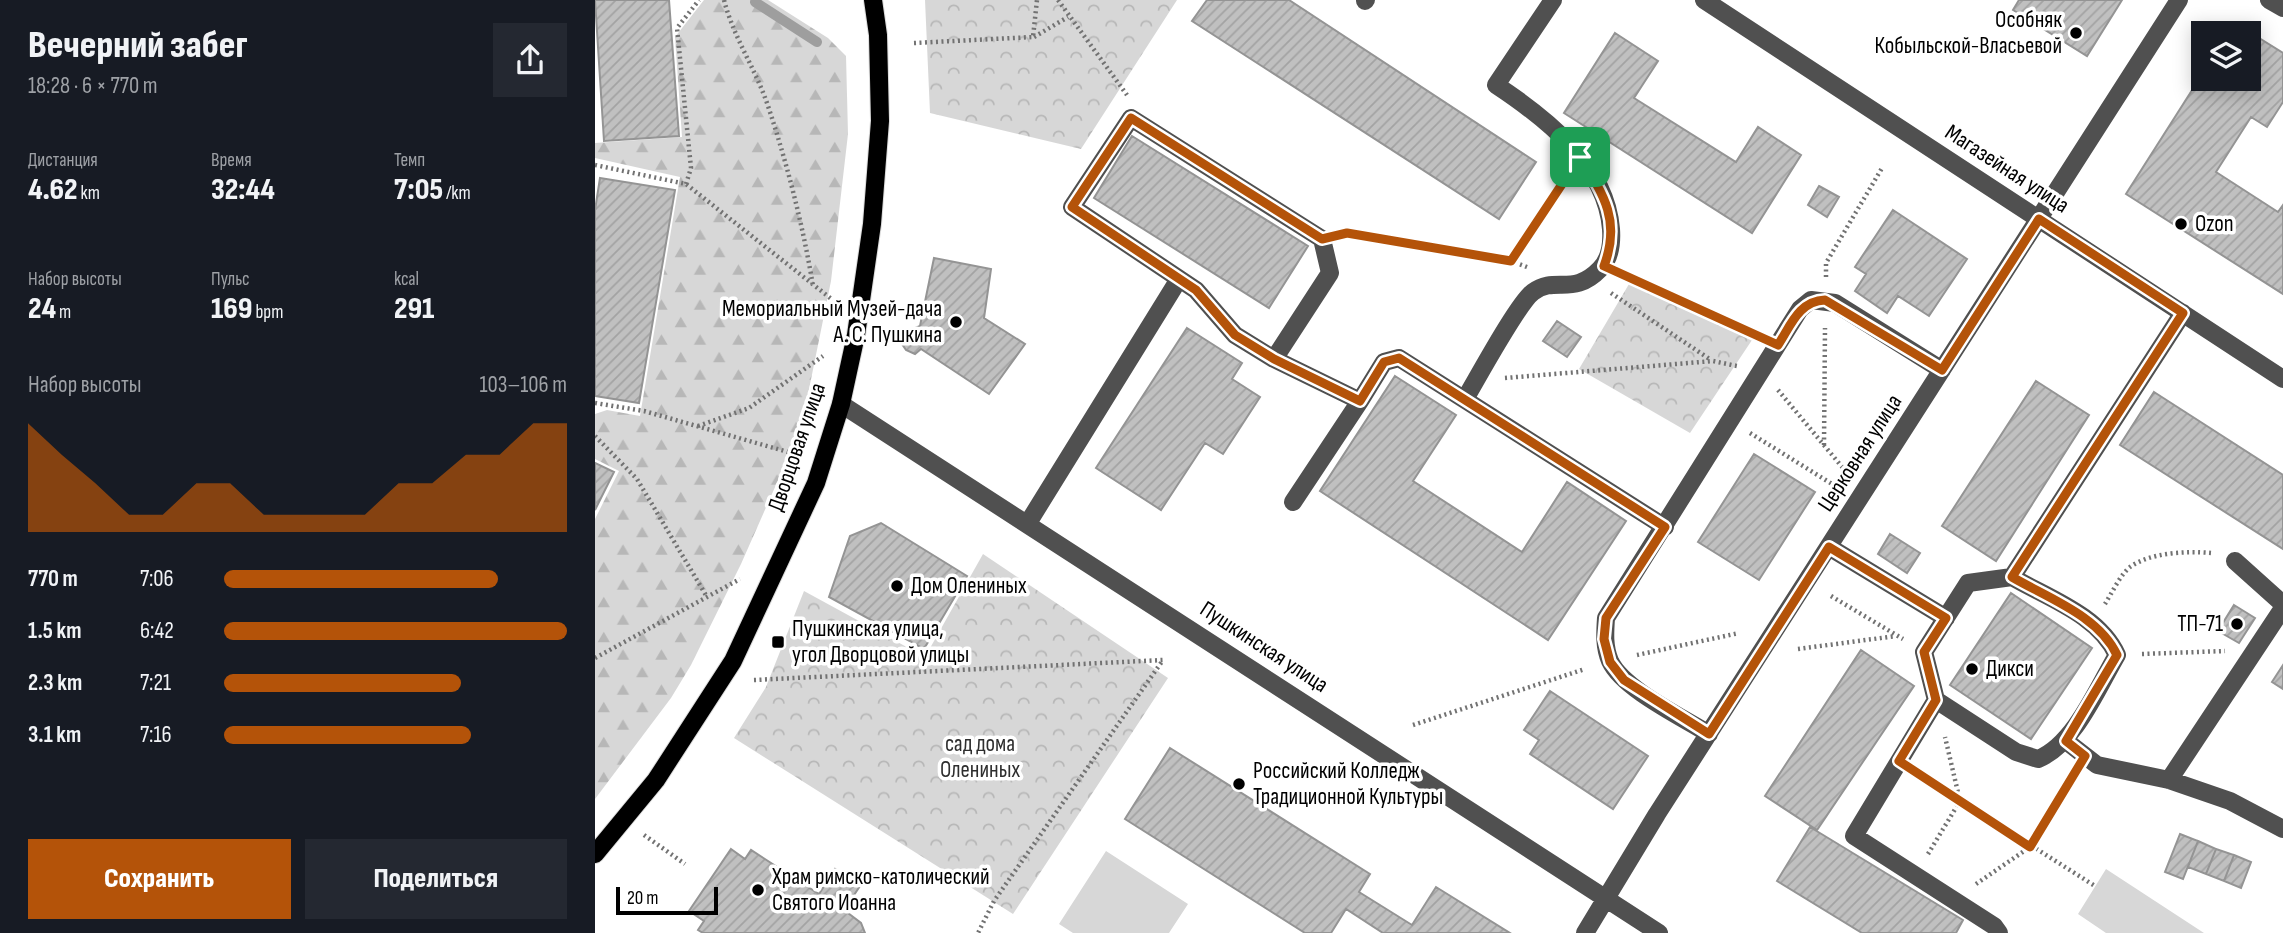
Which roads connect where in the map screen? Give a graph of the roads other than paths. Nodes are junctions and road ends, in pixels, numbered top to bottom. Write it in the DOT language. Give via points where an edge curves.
graph roads {
  1 [pos="873,0"];
  2 [pos="1553,0"];
  3 [pos="1704,0"];
  4 [pos="2179,0"];
  5 [pos="2269,0"];
  6 [pos="2283,8"];
  7 [pos="2039,219"];
  8 [pos="1179,279"];
  9 [pos="2183,313"];
  10 [pos="1274,359"];
  11 [pos="1942,370"];
  12 [pos="2283,379"];
  13 [pos="1465,400"];
  14 [pos="1360,401"];
  15 [pos="841,404"];
  16 [pos="1293,502"];
  17 [pos="1028,523"];
  18 [pos="1665,527"];
  19 [pos="1829,547"];
  20 [pos="2235,561"];
  21 [pos="2012,577"];
  22 [pos="2283,606"];
  23 [pos="1946,618"];
  24 [pos="1936,700"];
  25 [pos="1709,734"];
  26 [pos="2066,741"];
  27 [pos="2169,780"];
  28 [pos="2283,830"];
  29 [pos="595,855"];
  30 [pos="1606,899"];
  31 [pos="1585,933"];
  32 [pos="1659,933"];
  33 [pos="1999,933"];
  1 -- 15 [label="main road, Дворцовая улица" via="880,121 873,211 856,335"];
  2 -- 13 [label="street" via="1496,85 1535,111 1580,157 1602,192 1612,243 1604,266 1578,286 1553,285 1533,292"];
  3 -- 7 [label="street, Магазейная улица"];
  4 -- 7 [label="street, Церковная улица"];
  5 -- 6 [label="street"];
  7 -- 9 [label="street, Магазейная улица"];
  7 -- 11 [label="street, Церковная улица"];
  8 -- 10 [label="street" via="1196,290 1235,335"];
  8 -- 10 [label="street" via="1072,207 1131,118 1322,239 1330,273"];
  8 -- 17 [label="street"];
  9 -- 12 [label="street, Магазейная улица"];
  9 -- 21 [label="street"];
  10 -- 14 [label="street"];
  11 -- 18 [label="street" via="1825,300 1811,300 1800,309"];
  11 -- 19 [label="street, Церковная улица"];
  13 -- 14 [label="street" via="1391,358"];
  13 -- 18 [label="street"];
  14 -- 16 [label="street"];
  15 -- 17 [label="street, Пушкинская улица"];
  15 -- 29 [label="main road, Дворцовая улица" via="816,483 733,662 687,736"];
  17 -- 30 [label="street, Пушкинская улица"];
  18 -- 25 [label="street" via="1606,618 1604,639 1610,662 1624,680"];
  19 -- 23 [label="street"];
  19 -- 25 [label="street, Церковная улица"];
  20 -- 22 [label="street"];
  21 -- 23 [label="street" via="1968,583"];
  21 -- 26 [label="street" via="2092,623 2109,637 2117,655"];
  22 -- 27 [label="street"];
  23 -- 24 [label="street" via="1924,652"];
  24 -- 26 [label="street" via="2016,752 2038,760"];
  24 -- 33 [label="street" via="1854,836"];
  25 -- 30 [label="street, Церковная улица"];
  26 -- 27 [label="street" via="2097,765"];
  27 -- 28 [label="street" via="2230,801"];
  30 -- 31 [label="street, Церковная улица"];
  30 -- 32 [label="street, Пушкинская улица"];
}
